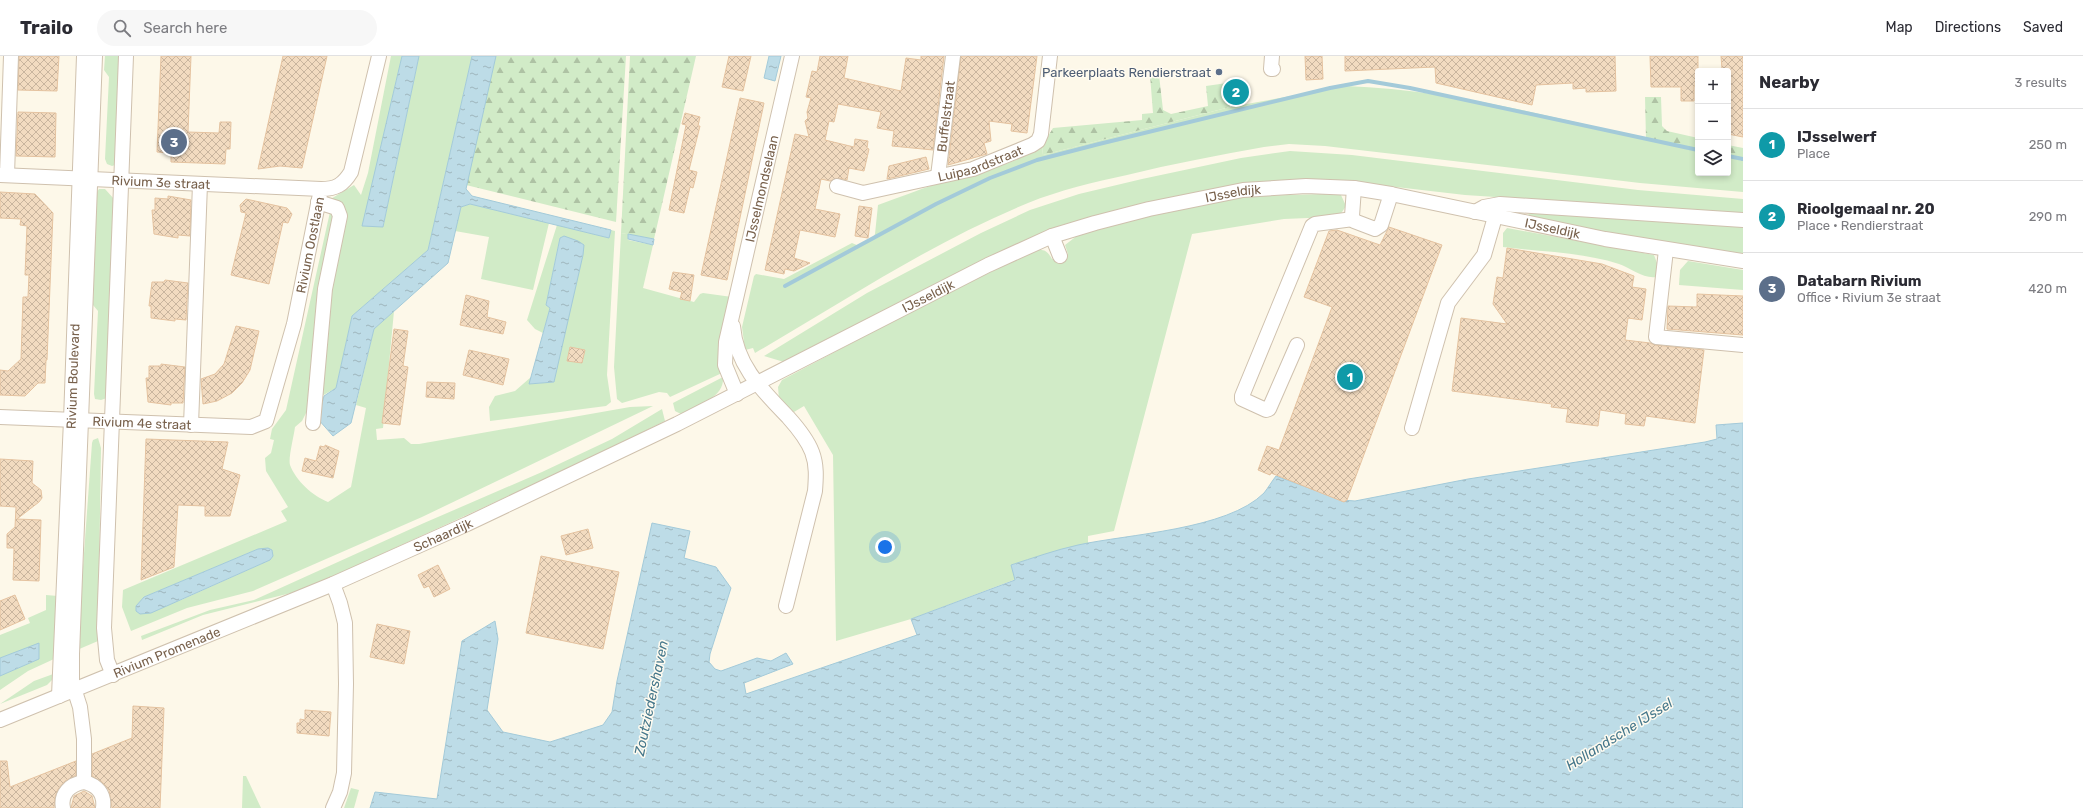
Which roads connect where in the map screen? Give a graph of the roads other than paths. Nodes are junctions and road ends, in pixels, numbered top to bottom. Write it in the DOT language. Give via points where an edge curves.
graph roads {
  1 [pos="11,56"];
  2 [pos="84,56"];
  3 [pos="95,56"];
  4 [pos="126,56"];
  5 [pos="379,56"];
  6 [pos="792,56"];
  7 [pos="953,56"];
  8 [pos="1050,56"];
  9 [pos="3,175"];
  10 [pos="938,176"];
  11 [pos="86,179"];
  12 [pos="121,180"];
  13 [pos="200,184"];
  14 [pos="837,186"];
  15 [pos="1354,188"];
  16 [pos="1391,194"];
  17 [pos="320,196"];
  18 [pos="1475,212"];
  19 [pos="1495,217"];
  20 [pos="1353,219"];
  21 [pos="1743,220"];
  22 [pos="1052,236"];
  23 [pos="1666,250"];
  24 [pos="1060,256"];
  25 [pos="1743,261"];
  26 [pos="732,321"];
  27 [pos="1297,345"];
  28 [pos="1743,345"];
  29 [pos="757,384"];
  30 [pos="737,394"];
  31 [pos="0,417"];
  32 [pos="76,420"];
  33 [pos="112,422"];
  34 [pos="313,423"];
  35 [pos="191,424"];
  36 [pos="259,424"];
  37 [pos="1412,428"];
  38 [pos="333,584"];
  39 [pos="786,606"];
  40 [pos="113,675"];
  41 [pos="75,690"];
  42 [pos="59,696"];
  43 [pos="0,720"];
  44 [pos="84,782"];
  45 [pos="63,808"];
  46 [pos="103,808"];
  47 [pos="333,808"];
  1 -- 9 [label="street"];
  2 -- 11 [label="street, Rivium Boulevard"];
  3 -- 11 [label="street, Rivium Boulevard"];
  4 -- 12 [label="street"];
  5 -- 17 [label="street, Rivium Oostlaan" via="351,172 345,182"];
  6 -- 26 [label="street, IJsselmondselaan"];
  7 -- 10 [label="street, Buffelstraat"];
  8 -- 10 [label="street, Luipaardstraat" via="1038,141 973,169"];
  9 -- 11 [label="street, Rivium 3e straat"];
  10 -- 14 [label="street, Luipaardstraat" via="863,193"];
  11 -- 12 [label="street, Rivium 3e straat"];
  11 -- 32 [label="street, Rivium Boulevard"];
  12 -- 13 [label="street, Rivium 3e straat"];
  12 -- 33 [label="street"];
  13 -- 17 [label="street, Rivium 3e straat"];
  13 -- 35 [label="street"];
  15 -- 16 [label="street, IJsseldijk"];
  15 -- 20 [label="street"];
  15 -- 22 [label="street, IJsseldijk" via="1306,186 1243,190 1142,211"];
  16 -- 18 [label="street, IJsseldijk"];
  16 -- 20 [label="street" via="1384,220 1379,227 1375,229 1358,224"];
  17 -- 34 [label="street" via="337,208 340,216 325,289"];
  17 -- 36 [label="street, Rivium Oostlaan" via="292,331 268,419"];
  18 -- 19 [label="street, IJsseldijk"];
  18 -- 21 [label="street" via="1484,207 1500,204"];
  19 -- 23 [label="street, IJsseldijk"];
  19 -- 37 [label="street" via="1484,255 1448,303"];
  20 -- 27 [label="street" via="1312,226 1242,399 1269,409"];
  22 -- 24 [label="street"];
  22 -- 29 [label="street, IJsseldijk" via="988,265"];
  23 -- 25 [label="street, IJsseldijk"];
  23 -- 28 [label="street" via="1656,337"];
  26 -- 29 [label="street, IJsselmondselaan" via="738,352"];
  26 -- 30 [label="street, IJsselmondselaan" via="726,342 725,359"];
  29 -- 30 [label="street, Schaardijk"];
  29 -- 39 [label="street, IJsselmondselaan" via="803,436 812,451 816,468 815,491"];
  30 -- 38 [label="street, Schaardijk" via="474,520"];
  31 -- 32 [label="street, Rivium 4e straat"];
  32 -- 33 [label="street, Rivium 4e straat"];
  32 -- 41 [label="street, Rivium Boulevard" via="72,654 72,682"];
  32 -- 42 [label="street, Rivium Boulevard"];
  33 -- 35 [label="street, Rivium 4e straat"];
  33 -- 40 [label="street" via="104,628 106,660"];
  35 -- 36 [label="street, Rivium 4e straat" via="250,427"];
  38 -- 40 [label="street, Rivium Promenade"];
  38 -- 47 [label="street" via="345,623 346,684 344,773"];
  40 -- 41 [label="street, Rivium Promenade"];
  41 -- 42 [label="street, Rivium Promenade"];
  41 -- 44 [label="street, Rivium Boulevard" via="82,726"];
  42 -- 43 [label="street, Rivium Promenade"];
  44 -- 45 [label="street" via="71,786 64,794"];
  44 -- 46 [label="street" via="98,788 103,796"];
}
